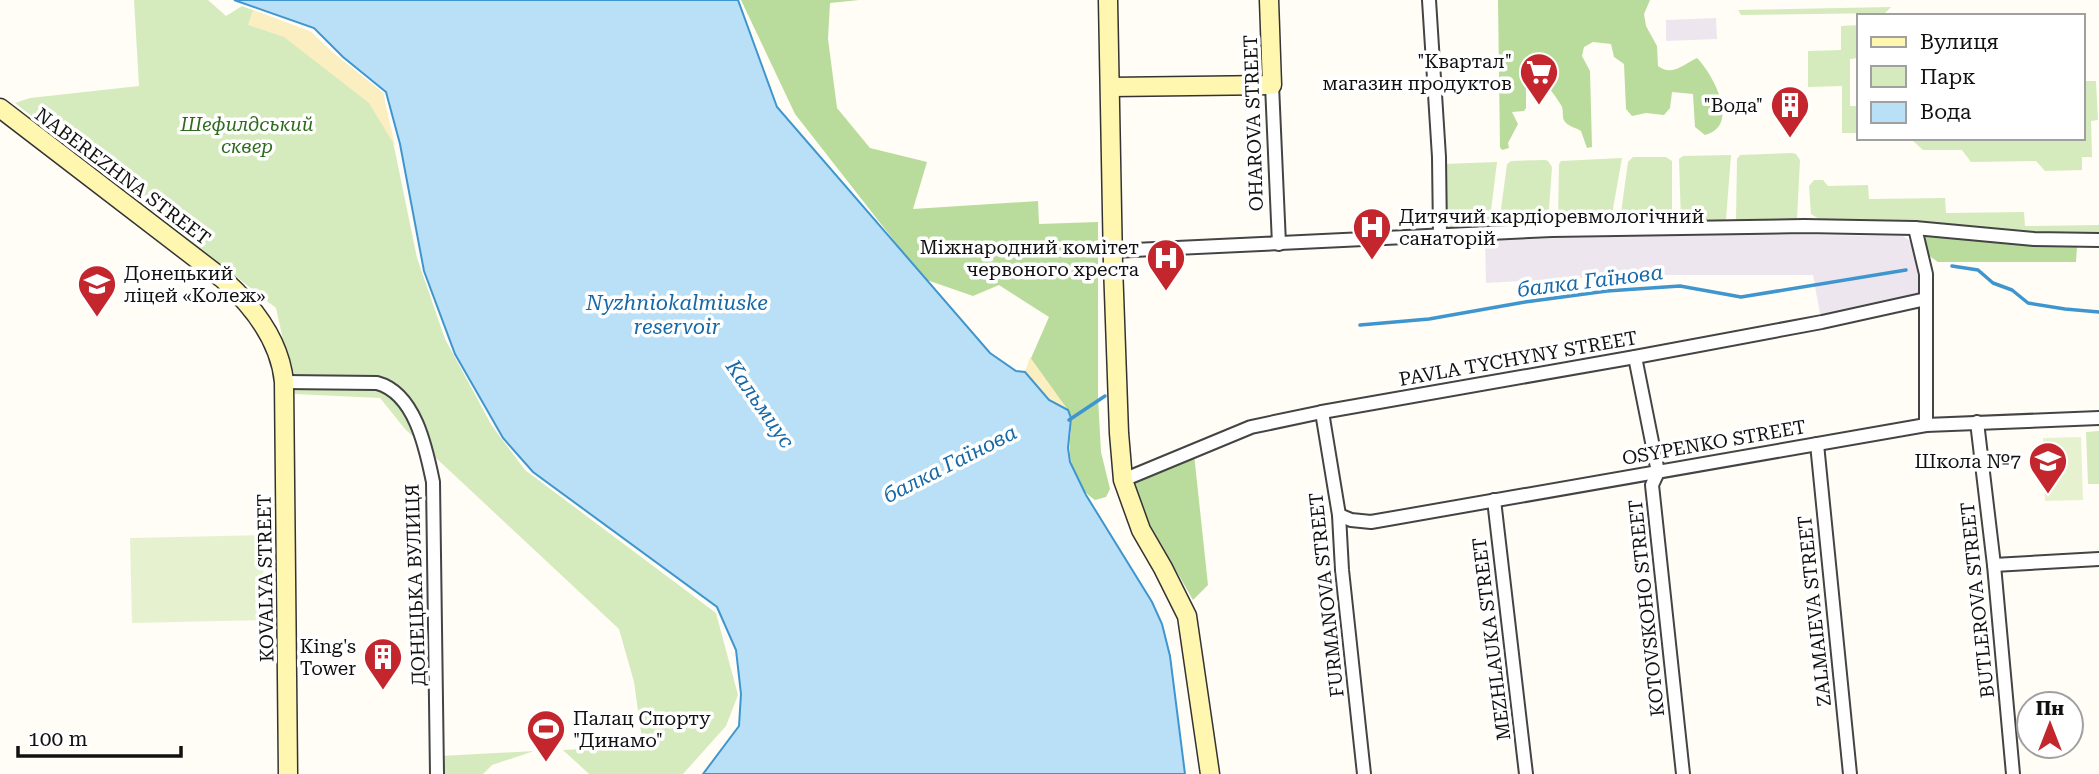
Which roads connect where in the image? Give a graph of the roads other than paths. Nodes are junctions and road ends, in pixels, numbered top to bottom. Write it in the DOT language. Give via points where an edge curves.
graph roads {
  1 [pos="1108,0"];
  2 [pos="1269,0"];
  3 [pos="1430,0"];
  4 [pos="1272,85"];
  5 [pos="1111,87"];
  6 [pos="0,108"];
  7 [pos="1915,228"];
  8 [pos="1440,235"];
  9 [pos="2099,240"];
  10 [pos="1279,244"];
  11 [pos="1113,251"];
  12 [pos="1926,299"];
  13 [pos="1635,357"];
  14 [pos="284,382"];
  15 [pos="1322,412"];
  16 [pos="2099,418"];
  17 [pos="1977,422"];
  18 [pos="1926,425"];
  19 [pos="1817,444"];
  20 [pos="1658,472"];
  21 [pos="1123,480"];
  22 [pos="1494,500"];
  23 [pos="1339,515"];
  24 [pos="2099,559"];
  25 [pos="1994,565"];
  26 [pos="288,774"];
  27 [pos="437,774"];
  28 [pos="1210,774"];
  29 [pos="1364,774"];
  30 [pos="1526,774"];
  31 [pos="1683,774"];
  32 [pos="1850,774"];
  33 [pos="2013,774"];
  1 -- 5 [label="street"];
  2 -- 4 [label="street, OHAROVA STREET"];
  3 -- 8 [label="street"];
  4 -- 5 [label="street"];
  4 -- 10 [label="street, OHAROVA STREET"];
  5 -- 11 [label="street"];
  6 -- 14 [label="street, NABEREZHNA STREET" via="245,299 276,349"];
  7 -- 8 [label="street" via="1804,226"];
  7 -- 9 [label="street"];
  7 -- 12 [label="street" via="1926,274"];
  8 -- 10 [label="street"];
  10 -- 11 [label="street"];
  11 -- 21 [label="street"];
  12 -- 13 [label="street, PAVLA TYCHYNY STREET"];
  12 -- 18 [label="street"];
  13 -- 15 [label="street, PAVLA TYCHYNY STREET"];
  13 -- 20 [label="street, KOTOVSKOHO STREET"];
  14 -- 26 [label="street, KOVALYA STREET"];
  14 -- 27 [label="street, ДОНЕЦЬКА ВУЛИЦЯ" via="390,386 412,416 426,451 433,482"];
  15 -- 21 [label="street, PAVLA TYCHYNY STREET" via="1251,427"];
  15 -- 23 [label="street, FURMANOVA STREET"];
  16 -- 17 [label="street, OSYPENKO STREET"];
  17 -- 18 [label="street, OSYPENKO STREET"];
  17 -- 25 [label="street, BUTLEROVA STREET"];
  18 -- 19 [label="street, OSYPENKO STREET"];
  19 -- 20 [label="street, OSYPENKO STREET"];
  19 -- 32 [label="street, ZALMAIEVA STREET"];
  20 -- 22 [label="street, OSYPENKO STREET"];
  20 -- 31 [label="street, KOTOVSKOHO STREET" via="1652,485"];
  21 -- 28 [label="street" via="1141,530 1187,616"];
  22 -- 23 [label="street, OSYPENKO STREET" via="1371,522"];
  22 -- 30 [label="street, MEZHLAUKA STREET"];
  23 -- 29 [label="street, FURMANOVA STREET"];
  24 -- 25 [label="street"];
  25 -- 33 [label="street, BUTLEROVA STREET"];
}
